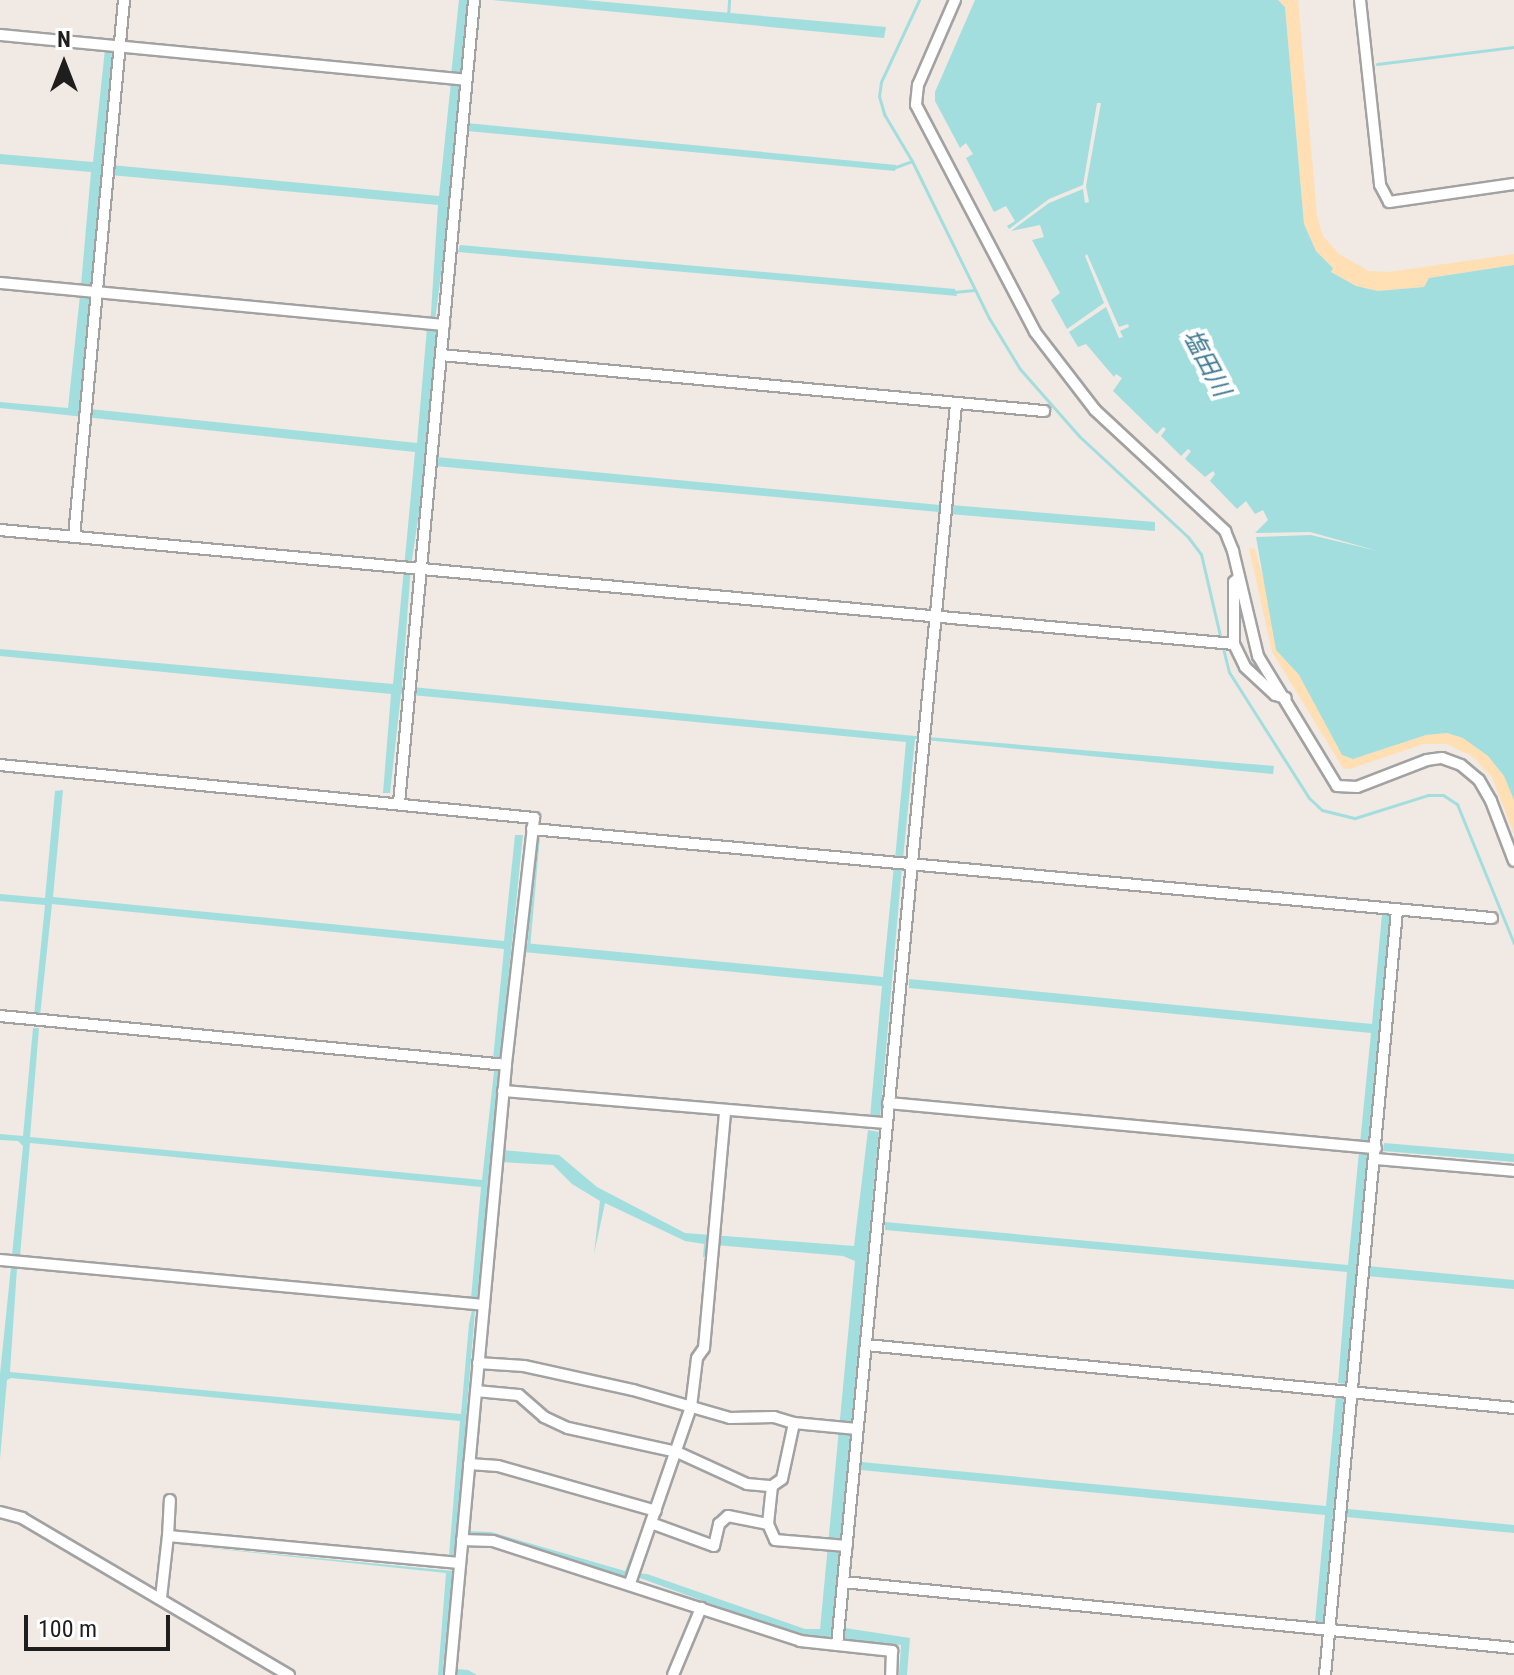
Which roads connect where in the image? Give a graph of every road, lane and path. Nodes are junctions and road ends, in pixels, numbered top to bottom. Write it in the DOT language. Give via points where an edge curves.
graph roads {
  1 [pos="124,0"];
  2 [pos="474,0"];
  3 [pos="955,0"];
  4 [pos="1360,0"];
  5 [pos="0,35"];
  6 [pos="112,46"];
  7 [pos="459,79"];
  8 [pos="1514,184"];
  9 [pos="0,283"];
  10 [pos="89,291"];
  11 [pos="436,324"];
  12 [pos="441,355"];
  13 [pos="956,404"];
  14 [pos="1044,411"];
  15 [pos="0,530"];
  16 [pos="74,537"];
  17 [pos="413,570"];
  18 [pos="1238,578"];
  19 [pos="935,617"];
  20 [pos="1231,644"];
  21 [pos="1286,698"];
  22 [pos="0,765"];
  23 [pos="399,803"];
  24 [pos="532,829"];
  25 [pos="1514,861"];
  26 [pos="902,863"];
  27 [pos="1397,910"];
  28 [pos="1492,918"];
  29 [pos="0,1016"];
  30 [pos="506,1065"];
  31 [pos="503,1091"];
  32 [pos="888,1103"];
  33 [pos="725,1112"];
  34 [pos="879,1124"];
  35 [pos="1372,1147"];
  36 [pos="1514,1171"];
  37 [pos="0,1260"];
  38 [pos="484,1305"];
  39 [pos="866,1345"];
  40 [pos="478,1363"];
  41 [pos="476,1391"];
  42 [pos="1353,1392"];
  43 [pos="691,1407"];
  44 [pos="1514,1408"];
  45 [pos="794,1423"];
  46 [pos="854,1429"];
  47 [pos="677,1452"];
  48 [pos="469,1464"];
  49 [pos="772,1486"];
  50 [pos="170,1500"];
  51 [pos="656,1511"];
  52 [pos="0,1512"];
  53 [pos="651,1523"];
  54 [pos="768,1524"];
  55 [pos="168,1536"];
  56 [pos="462,1540"];
  57 [pos="847,1546"];
  58 [pos="460,1563"];
  59 [pos="632,1577"];
  60 [pos="843,1582"];
  61 [pos="161,1598"];
  62 [pos="701,1608"];
  63 [pos="1330,1631"];
  64 [pos="837,1642"];
  65 [pos="1514,1648"];
  66 [pos="450,1671"];
  67 [pos="289,1675"];
  68 [pos="673,1675"];
  69 [pos="891,1675"];
  70 [pos="1325,1675"];
  1 -- 6 [label="street"];
  2 -- 7 [label="street"];
  3 -- 18 [label="street" via="918,85 919,114 1056,364 1095,410 1225,531"];
  4 -- 8 [label="street" via="1380,185 1389,202"];
  5 -- 6 [label="street"];
  6 -- 7 [label="street"];
  6 -- 10 [label="street" via="108,169"];
  7 -- 11 [label="street" via="462,127 451,247"];
  9 -- 10 [label="street"];
  10 -- 11 [label="street"];
  10 -- 16 [label="street"];
  11 -- 12 [label="street"];
  12 -- 13 [label="street"];
  12 -- 17 [label="street"];
  13 -- 14 [label="street"];
  13 -- 19 [label="street"];
  15 -- 16 [label="street"];
  16 -- 17 [label="street"];
  17 -- 19 [label="street"];
  17 -- 23 [label="street"];
  18 -- 20 [label="street"];
  18 -- 21 [label="street" via="1258,656"];
  19 -- 20 [label="street"];
  19 -- 26 [label="street" via="923,738"];
  20 -- 21 [label="street" via="1245,667 1275,695"];
  21 -- 25 [label="street" via="1337,786 1357,787 1427,760 1442,758 1461,765 1479,780 1491,801"];
  22 -- 23 [label="street"];
  23 -- 24 [label="street" via="534,818"];
  24 -- 26 [label="street"];
  24 -- 30 [label="street"];
  26 -- 27 [label="street"];
  26 -- 32 [label="street" via="900,983"];
  27 -- 28 [label="street"];
  27 -- 35 [label="street"];
  29 -- 30 [label="street"];
  30 -- 31 [label="street"];
  31 -- 33 [label="street"];
  31 -- 38 [label="street"];
  32 -- 34 [label="street"];
  32 -- 35 [label="street"];
  33 -- 34 [label="street"];
  33 -- 43 [label="street" via="704,1348 697,1358"];
  34 -- 39 [label="street"];
  35 -- 36 [label="street"];
  35 -- 42 [label="street"];
  37 -- 38 [label="street"];
  38 -- 40 [label="street"];
  39 -- 42 [label="street"];
  39 -- 46 [label="street"];
  40 -- 41 [label="street"];
  40 -- 43 [label="street" via="524,1366"];
  41 -- 47 [label="street" via="519,1395 544,1417 568,1428"];
  41 -- 48 [label="street"];
  42 -- 44 [label="street"];
  42 -- 63 [label="street"];
  43 -- 45 [label="street" via="730,1418 774,1417"];
  43 -- 47 [label="street"];
  45 -- 46 [label="street"];
  45 -- 49 [label="street" via="782,1479"];
  46 -- 57 [label="street"];
  47 -- 49 [label="street" via="747,1484"];
  47 -- 51 [label="street"];
  48 -- 51 [label="street" via="498,1466"];
  48 -- 56 [label="street"];
  49 -- 54 [label="street"];
  50 -- 55 [label="street"];
  51 -- 53 [label="street"];
  52 -- 61 [label="street" via="22,1518"];
  53 -- 54 [label="street" via="714,1546 719,1524 728,1516"];
  53 -- 59 [label="street"];
  54 -- 57 [label="street" via="775,1540"];
  55 -- 58 [label="street"];
  55 -- 61 [label="street"];
  56 -- 58 [label="street"];
  56 -- 59 [label="street" via="493,1541"];
  57 -- 60 [label="street"];
  58 -- 66 [label="street"];
  59 -- 62 [label="street"];
  60 -- 63 [label="street"];
  60 -- 64 [label="street"];
  61 -- 67 [label="street"];
  62 -- 64 [label="street" via="800,1641"];
  62 -- 68 [label="street"];
  63 -- 65 [label="street"];
  63 -- 70 [label="street"];
  64 -- 69 [label="street" via="892,1651"];
}
